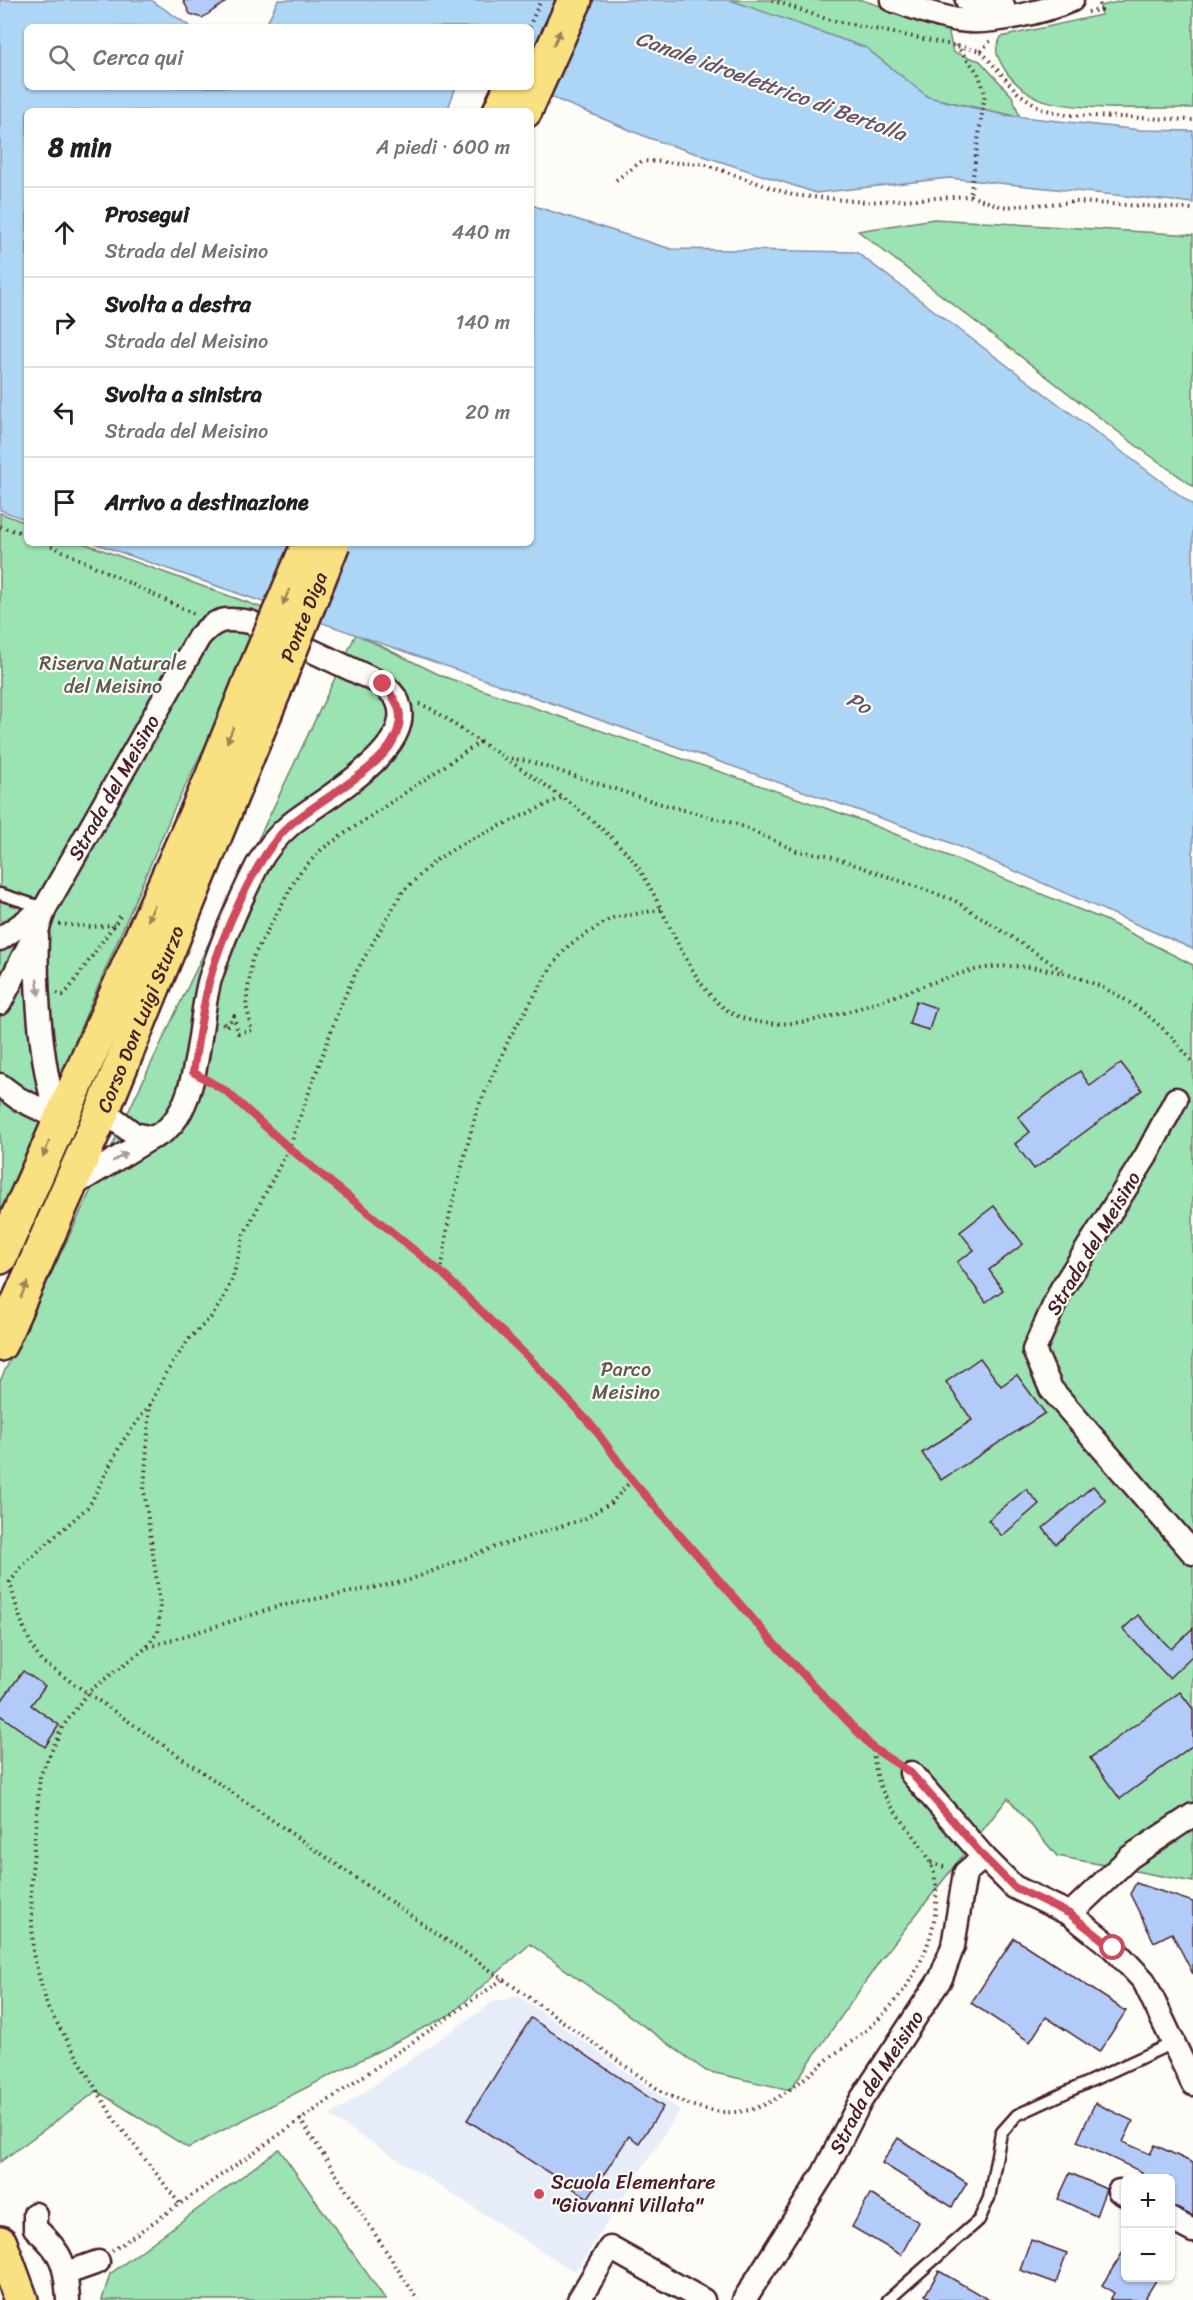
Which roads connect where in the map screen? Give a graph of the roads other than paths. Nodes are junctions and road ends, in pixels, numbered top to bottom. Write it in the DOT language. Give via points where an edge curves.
graph roads {
  1 [pos="549,0"];
  2 [pos="575,0"];
  3 [pos="892,0"];
  4 [pos="1037,0"];
  5 [pos="1072,0"];
  6 [pos="963,10"];
  7 [pos="534,35"];
  8 [pos="510,90"];
  9 [pos="501,108"];
  10 [pos="526,108"];
  11 [pos="308,546"];
  12 [pos="332,546"];
  13 [pos="263,686"];
  14 [pos="0,894"];
  15 [pos="45,920"];
  16 [pos="0,939"];
  17 [pos="0,1003"];
  18 [pos="0,1085"];
  19 [pos="1176,1099"];
  20 [pos="102,1110"];
  21 [pos="59,1118"];
  22 [pos="150,1138"];
  23 [pos="70,1187"];
  24 [pos="0,1257"];
  25 [pos="0,1344"];
  26 [pos="1193,1553"];
  27 [pos="911,1773"];
  28 [pos="1193,1815"];
  29 [pos="984,1857"];
  30 [pos="1070,1914"];
  31 [pos="1175,2042"];
  32 [pos="1193,2084"];
  33 [pos="34,2214"];
  34 [pos="1175,2222"];
  35 [pos="1193,2231"];
  36 [pos="0,2243"];
  37 [pos="98,2262"];
  38 [pos="67,2273"];
  39 [pos="21,2300"];
  40 [pos="68,2300"];
  41 [pos="579,2300"];
  42 [pos="703,2300"];
  43 [pos="744,2300"];
  44 [pos="888,2300"];
  1 -- 7 [label="main road"];
  10 -- 2 [label="main road, one-way"];
  3 -- 6 [label="street"];
  4 -- 6 [label="street" via="990,8 975,5"];
  5 -- 6 [label="street" via="1004,17"];
  8 -- 9 [label="main road"];
  11 -- 13 [label="main road, Ponte Diga, one-way, bridge"];
  12 -- 13 [label="main road, Ponte Diga, bridge"];
  13 -- 20 [label="main road, Corso Don Luigi Sturzo"];
  13 -- 21 [label="main road, Corso Don Luigi Sturzo, one-way" via="206,791"];
  14 -- 15 [label="lane"];
  15 -- 16 [label="street"];
  15 -- 17 [label="street, Strada del Meisino"];
  15 -- 21 [label="street, Strada del Meisino, one-way" via="36,963 50,1096"];
  15 -- 22 [label="street, Strada del Meisino" via="199,637 212,622 250,622 383,684 398,701 400,722 380,758 289,825 258,865 209,982 187,1098 168,1127"];
  18 -- 21 [label="street"];
  19 -- 26 [label="street, Strada del Meisino" via="1146,1156 1061,1290 1034,1350 1051,1389"];
  20 -- 22 [label="street" via="134,1134"];
  20 -- 23 [label="main road, Corso Don Luigi Sturzo"];
  21 -- 24 [label="main road, Corso Don Luigi Sturzo, one-way"];
  23 -- 22 [label="street, one-way"];
  25 -- 23 [label="main road, Corso Don Luigi Sturzo, one-way"];
  27 -- 29 [label="street"];
  28 -- 30 [label="street" via="1130,1857"];
  29 -- 30 [label="street" via="1014,1887"];
  29 -- 43 [label="street, Strada del Meisino" via="965,1873 953,1946 941,1978 861,2100 824,2173"];
  30 -- 31 [label="street" via="1113,1948 1144,1981"];
  31 -- 32 [label="street"];
  31 -- 44 [label="lane" via="1017,2115 1001,2133 980,2220"];
  33 -- 38 [label="street" via="34,2228 61,2254"];
  34 -- 35 [label="street"];
  36 -- 39 [label="main road"];
  37 -- 38 [label="street"];
  38 -- 40 [label="street"];
  41 -- 42 [label="street" via="610,2248"];
}
